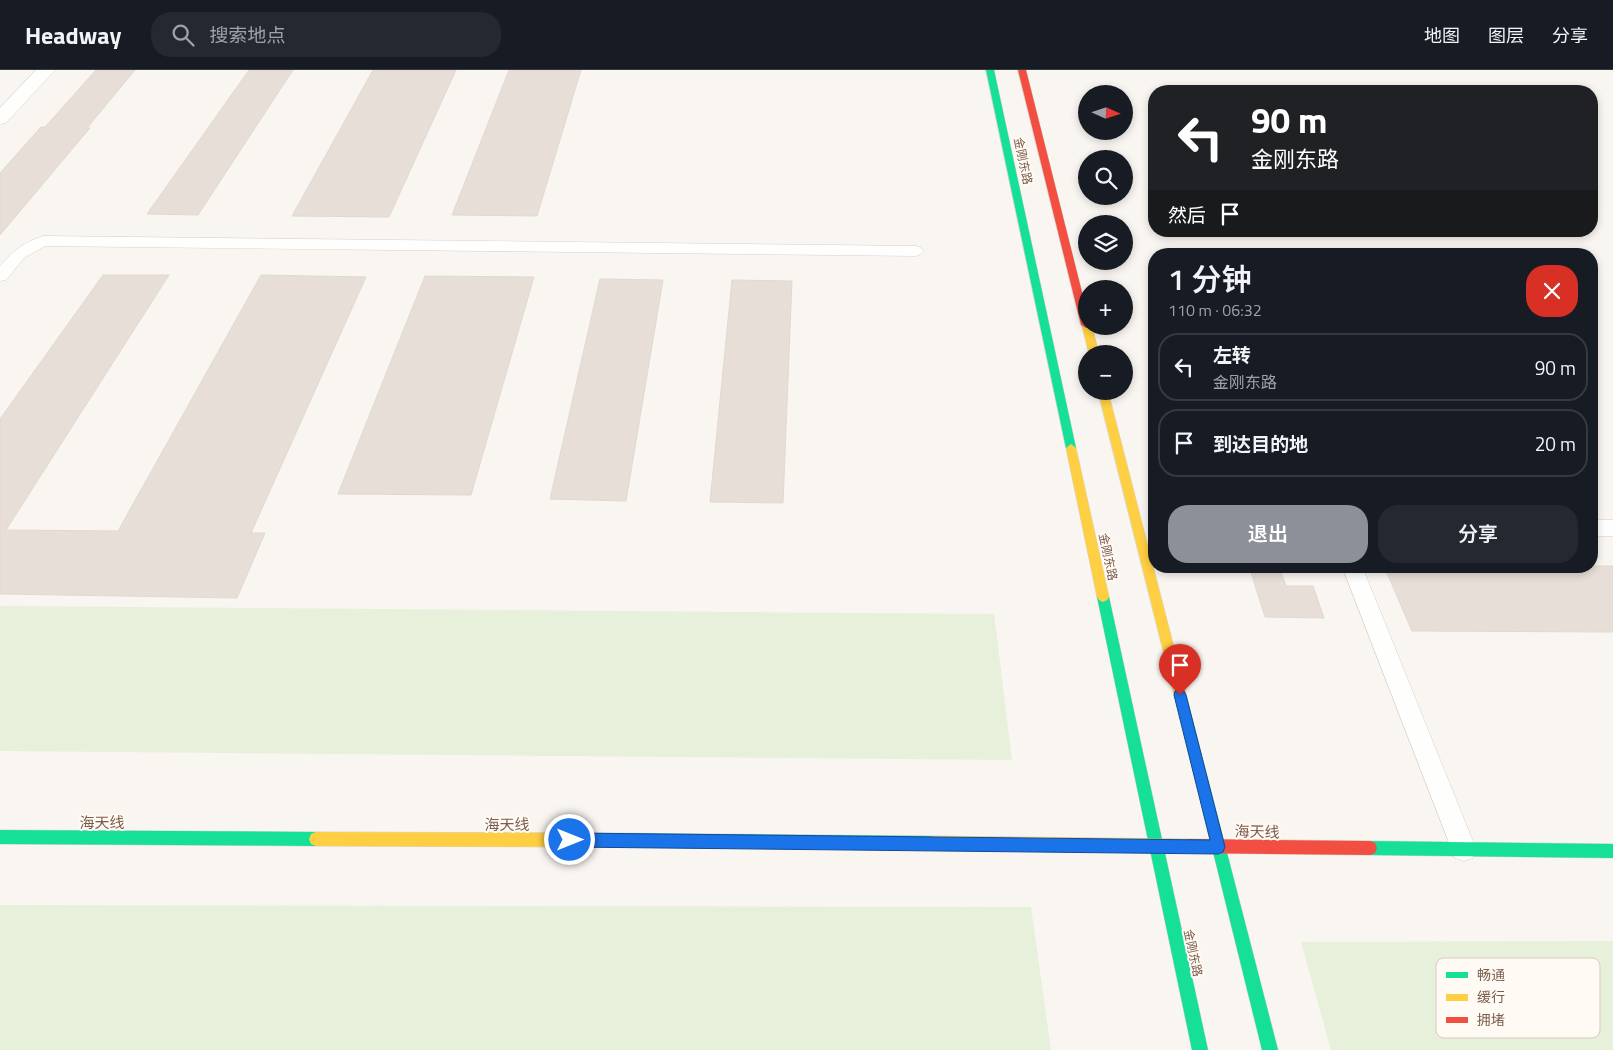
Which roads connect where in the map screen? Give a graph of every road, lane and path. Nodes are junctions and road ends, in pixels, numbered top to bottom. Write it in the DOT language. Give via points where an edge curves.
graph roads {
  1 [pos="46,70"];
  2 [pos="990,70"];
  3 [pos="1022,70"];
  4 [pos="0,119"];
  5 [pos="916,251"];
  6 [pos="0,276"];
  7 [pos="1078,294"];
  8 [pos="1105,400"];
  9 [pos="1598,528"];
  10 [pos="1613,528"];
  11 [pos="1148,569"];
  12 [pos="1149,573"];
  13 [pos="1355,573"];
  14 [pos="0,837"];
  15 [pos="1156,846"];
  16 [pos="1218,847"];
  17 [pos="1464,849"];
  18 [pos="1613,851"];
  19 [pos="1200,1050"];
  20 [pos="1270,1050"];
  1 -- 4 [label="street"];
  2 -- 15 [label="main road, 金刚东路"];
  3 -- 7 [label="main road, 金刚东路"];
  5 -- 6 [label="lane" via="44,242 19,252"];
  8 -- 11 [label="main road"];
  9 -- 10 [label="lane"];
  12 -- 16 [label="main road"];
  13 -- 17 [label="lane"];
  14 -- 15 [label="main road, 海天线"];
  15 -- 16 [label="main road, 海天线"];
  15 -- 19 [label="main road, 金刚东路"];
  16 -- 17 [label="main road, 海天线"];
  16 -- 20 [label="main road"];
  17 -- 18 [label="main road, 海天线"];
}
